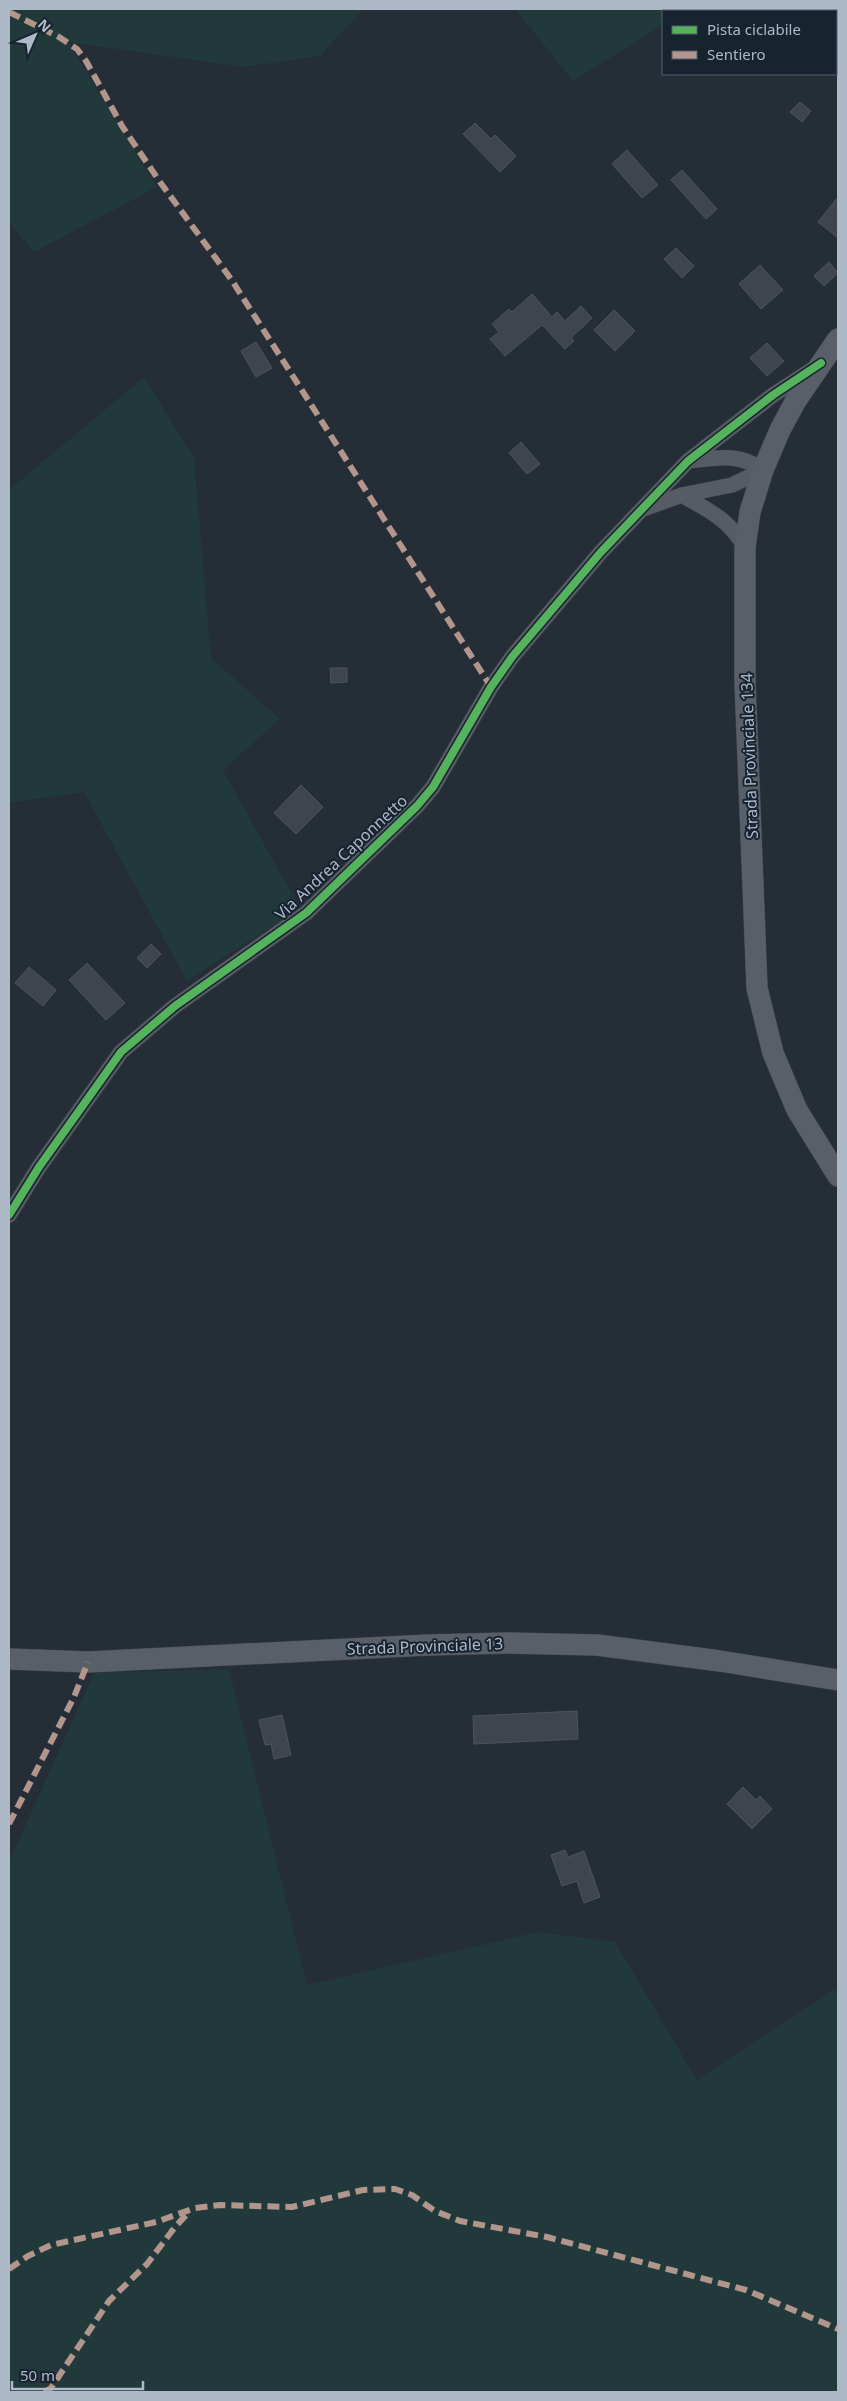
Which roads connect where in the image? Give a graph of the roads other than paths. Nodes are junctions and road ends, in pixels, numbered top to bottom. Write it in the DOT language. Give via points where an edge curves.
graph roads {
  1 [pos="838,339"];
  2 [pos="822,362"];
  3 [pos="688,461"];
  4 [pos="763,470"];
  5 [pos="682,495"];
  6 [pos="642,509"];
  7 [pos="745,547"];
  8 [pos="838,1176"];
  9 [pos="9,1215"];
  10 [pos="9,1659"];
  11 [pos="838,1680"];
  1 -- 2 [label="main road, Strada Provinciale 134"];
  2 -- 3 [label="street, Via Andrea Caponnetto" via="773,395"];
  2 -- 4 [label="main road, Strada Provinciale 134" via="791,409"];
  3 -- 4 [label="street" via="735,456 750,460"];
  3 -- 6 [label="street, Via Andrea Caponnetto"];
  4 -- 5 [label="street" via="732,485"];
  4 -- 7 [label="main road, Strada Provinciale 134" via="750,512"];
  5 -- 6 [label="street"];
  5 -- 7 [label="street" via="719,516 733,528"];
  6 -- 9 [label="street, Via Andrea Caponnetto" via="512,657 491,687 434,787 306,913 175,1006 121,1052"];
  7 -- 8 [label="main road, Strada Provinciale 134" via="746,682 757,988 773,1053 797,1110"];
  10 -- 11 [label="main road, Strada Provinciale 13" via="88,1662 438,1645 597,1644"];
}
